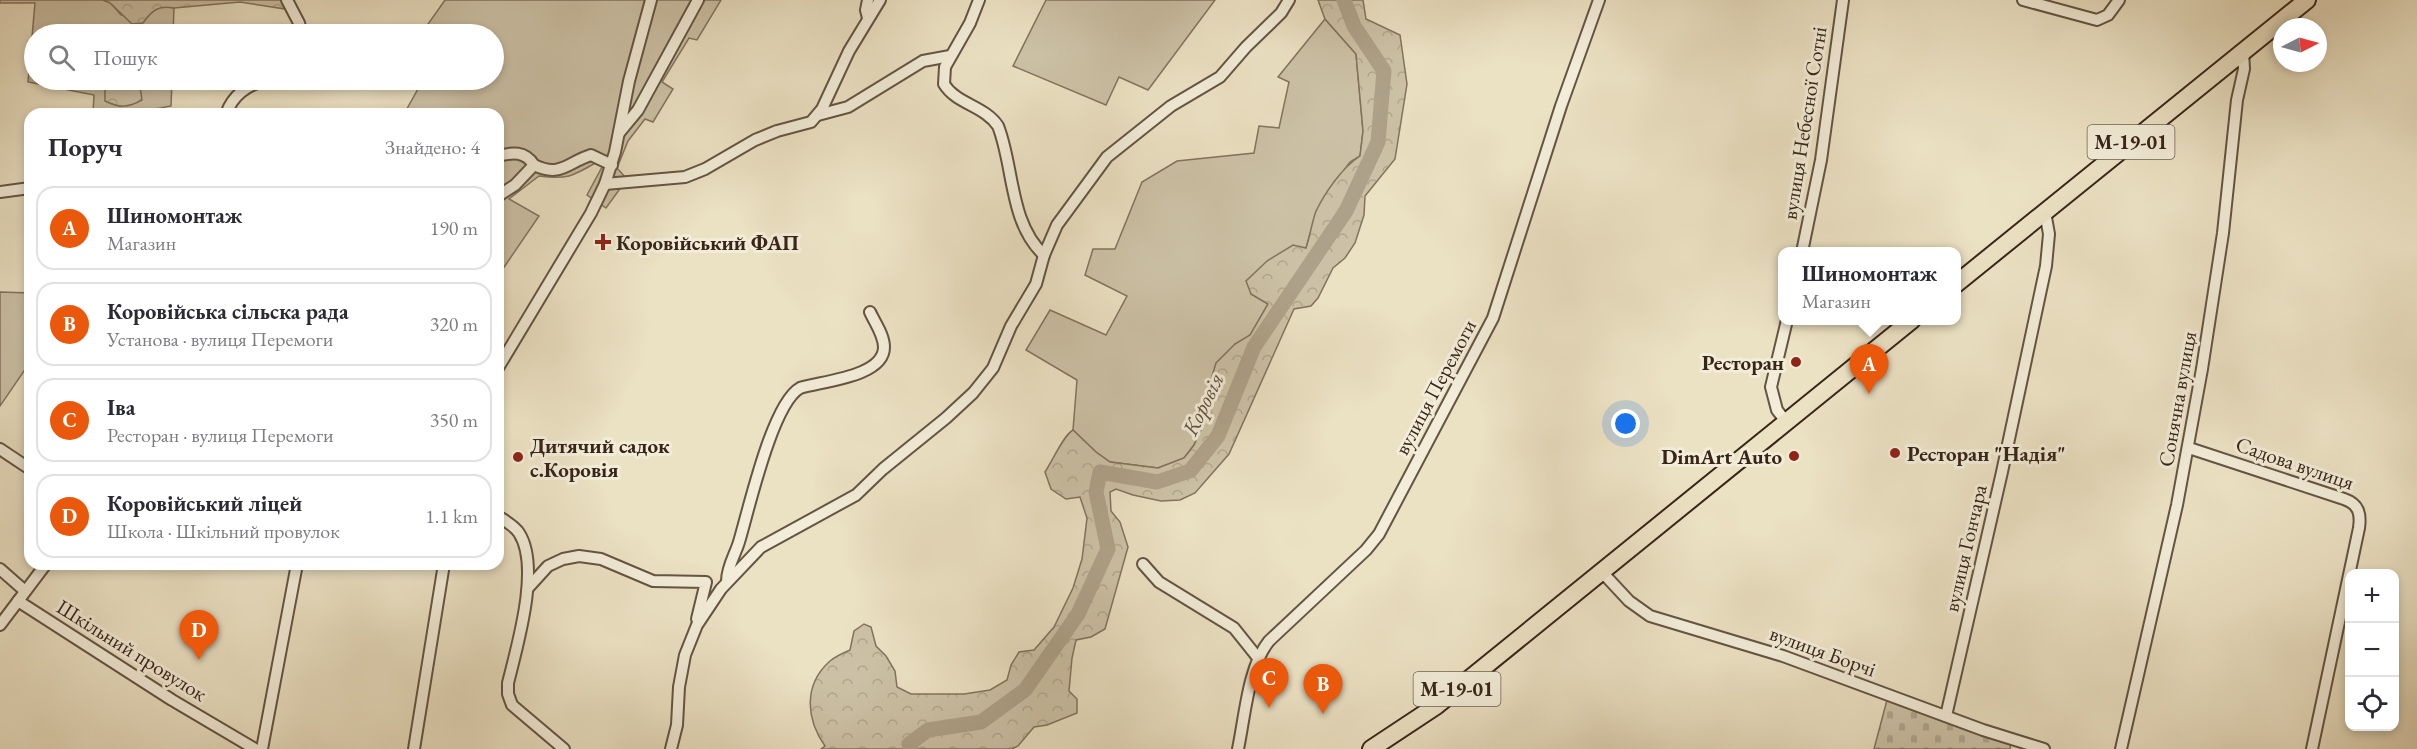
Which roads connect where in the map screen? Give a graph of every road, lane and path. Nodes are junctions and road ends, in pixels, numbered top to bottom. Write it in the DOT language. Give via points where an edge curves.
graph roads {
  1 [pos="287,0"];
  2 [pos="651,0"];
  3 [pos="698,0"];
  4 [pos="868,0"];
  5 [pos="880,0"];
  6 [pos="979,0"];
  7 [pos="1289,0"];
  8 [pos="1599,0"];
  9 [pos="1843,0"];
  10 [pos="2023,0"];
  11 [pos="2118,0"];
  12 [pos="2307,0"];
  13 [pos="868,18"];
  14 [pos="299,24"];
  15 [pos="2243,51"];
  16 [pos="950,57"];
  17 [pos="244,90"];
  18 [pos="230,108"];
  19 [pos="818,115"];
  20 [pos="619,134"];
  21 [pos="504,155"];
  22 [pos="534,165"];
  23 [pos="612,165"];
  24 [pos="605,184"];
  25 [pos="24,189"];
  26 [pos="0,192"];
  27 [pos="504,192"];
  28 [pos="2045,212"];
  29 [pos="1803,247"];
  30 [pos="1044,255"];
  31 [pos="1961,280"];
  32 [pos="870,312"];
  33 [pos="1786,325"];
  34 [pos="1907,325"];
  35 [pos="504,358"];
  36 [pos="1787,423"];
  37 [pos="2188,448"];
  38 [pos="0,449"];
  39 [pos="24,466"];
  40 [pos="504,520"];
  41 [pos="1143,564"];
  42 [pos="0,569"];
  43 [pos="41,570"];
  44 [pos="296,570"];
  45 [pos="443,570"];
  46 [pos="1602,572"];
  47 [pos="727,581"];
  48 [pos="528,589"];
  49 [pos="25,591"];
  50 [pos="18,601"];
  51 [pos="0,625"];
  52 [pos="697,625"];
  53 [pos="1258,658"];
  54 [pos="1946,716"];
  55 [pos="255,749"];
  56 [pos="262,749"];
  57 [pos="414,749"];
  58 [pos="564,749"];
  59 [pos="671,749"];
  60 [pos="1238,749"];
  61 [pos="1371,749"];
  62 [pos="2044,749"];
  63 [pos="2121,749"];
  64 [pos="2312,749"];
  1 -- 14 [label="street"];
  2 -- 20 [label="street"];
  3 -- 20 [label="street" via="643,101"];
  4 -- 13 [label="street"];
  5 -- 13 [label="street"];
  6 -- 16 [label="street"];
  7 -- 30 [label="street" via="1220,77 1171,106 1109,155 1062,218"];
  8 -- 53 [label="street, вулиця Перемоги" via="1557,117 1498,305 1471,361 1380,534 1269,641"];
  9 -- 29 [label="street, вулиця Небесної Сотні" via="1821,160"];
  10 -- 11 [label="street" via="2097,20 2108,15"];
  12 -- 15 [label="main road, М-19-01"];
  13 -- 19 [label="street"];
  15 -- 28 [label="main road, М-19-01"];
  15 -- 37 [label="street, Сонячна вулиця" via="2244,69 2218,268"];
  16 -- 19 [label="street" via="923,61 848,107"];
  16 -- 30 [label="street" via="944,84 998,126 1019,212"];
  17 -- 18 [label="street"];
  19 -- 24 [label="street" via="804,125 755,140 689,176"];
  20 -- 23 [label="street"];
  21 -- 22 [label="street" via="518,153"];
  22 -- 23 [label="street" via="563,169 591,155"];
  22 -- 27 [label="street"];
  23 -- 24 [label="street"];
  24 -- 35 [label="street"];
  25 -- 26 [label="street"];
  28 -- 31 [label="main road, М-19-01"];
  28 -- 54 [label="street, вулиця Гончара" via="2049,234 2046,266"];
  30 -- 47 [label="street" via="1036,284 1011,326 993,368 973,393 856,495 766,543"];
  32 -- 47 [label="street" via="884,345 878,362 866,371 800,388 787,401 758,474"];
  33 -- 36 [label="street" via="1771,391 1777,410"];
  34 -- 36 [label="main road, М-19-01"];
  36 -- 46 [label="main road, М-19-01"];
  37 -- 63 [label="street, Сонячна вулиця"];
  37 -- 64 [label="street, Садова вулиця" via="2344,499 2358,509 2359,528"];
  38 -- 39 [label="street"];
  40 -- 48 [label="street" via="522,538 529,571"];
  41 -- 53 [label="street" via="1159,582 1234,628"];
  42 -- 49 [label="street"];
  43 -- 49 [label="street"];
  44 -- 56 [label="street"];
  45 -- 57 [label="street"];
  46 -- 54 [label="street, вулиця Борчі" via="1629,601 1650,616 1782,656"];
  46 -- 61 [label="main road, М-19-01" via="1436,706"];
  47 -- 52 [label="street"];
  48 -- 52 [label="street" via="548,566 579,556 600,559 653,581 704,581"];
  48 -- 58 [label="street" via="508,694 518,710"];
  49 -- 50 [label="street"];
  50 -- 51 [label="street"];
  50 -- 55 [label="street, Шкільний провулок"];
  52 -- 59 [label="street" via="683,661"];
  53 -- 60 [label="street, вулиця Перемоги"];
  54 -- 62 [label="street, вулиця Борчі"];
}
